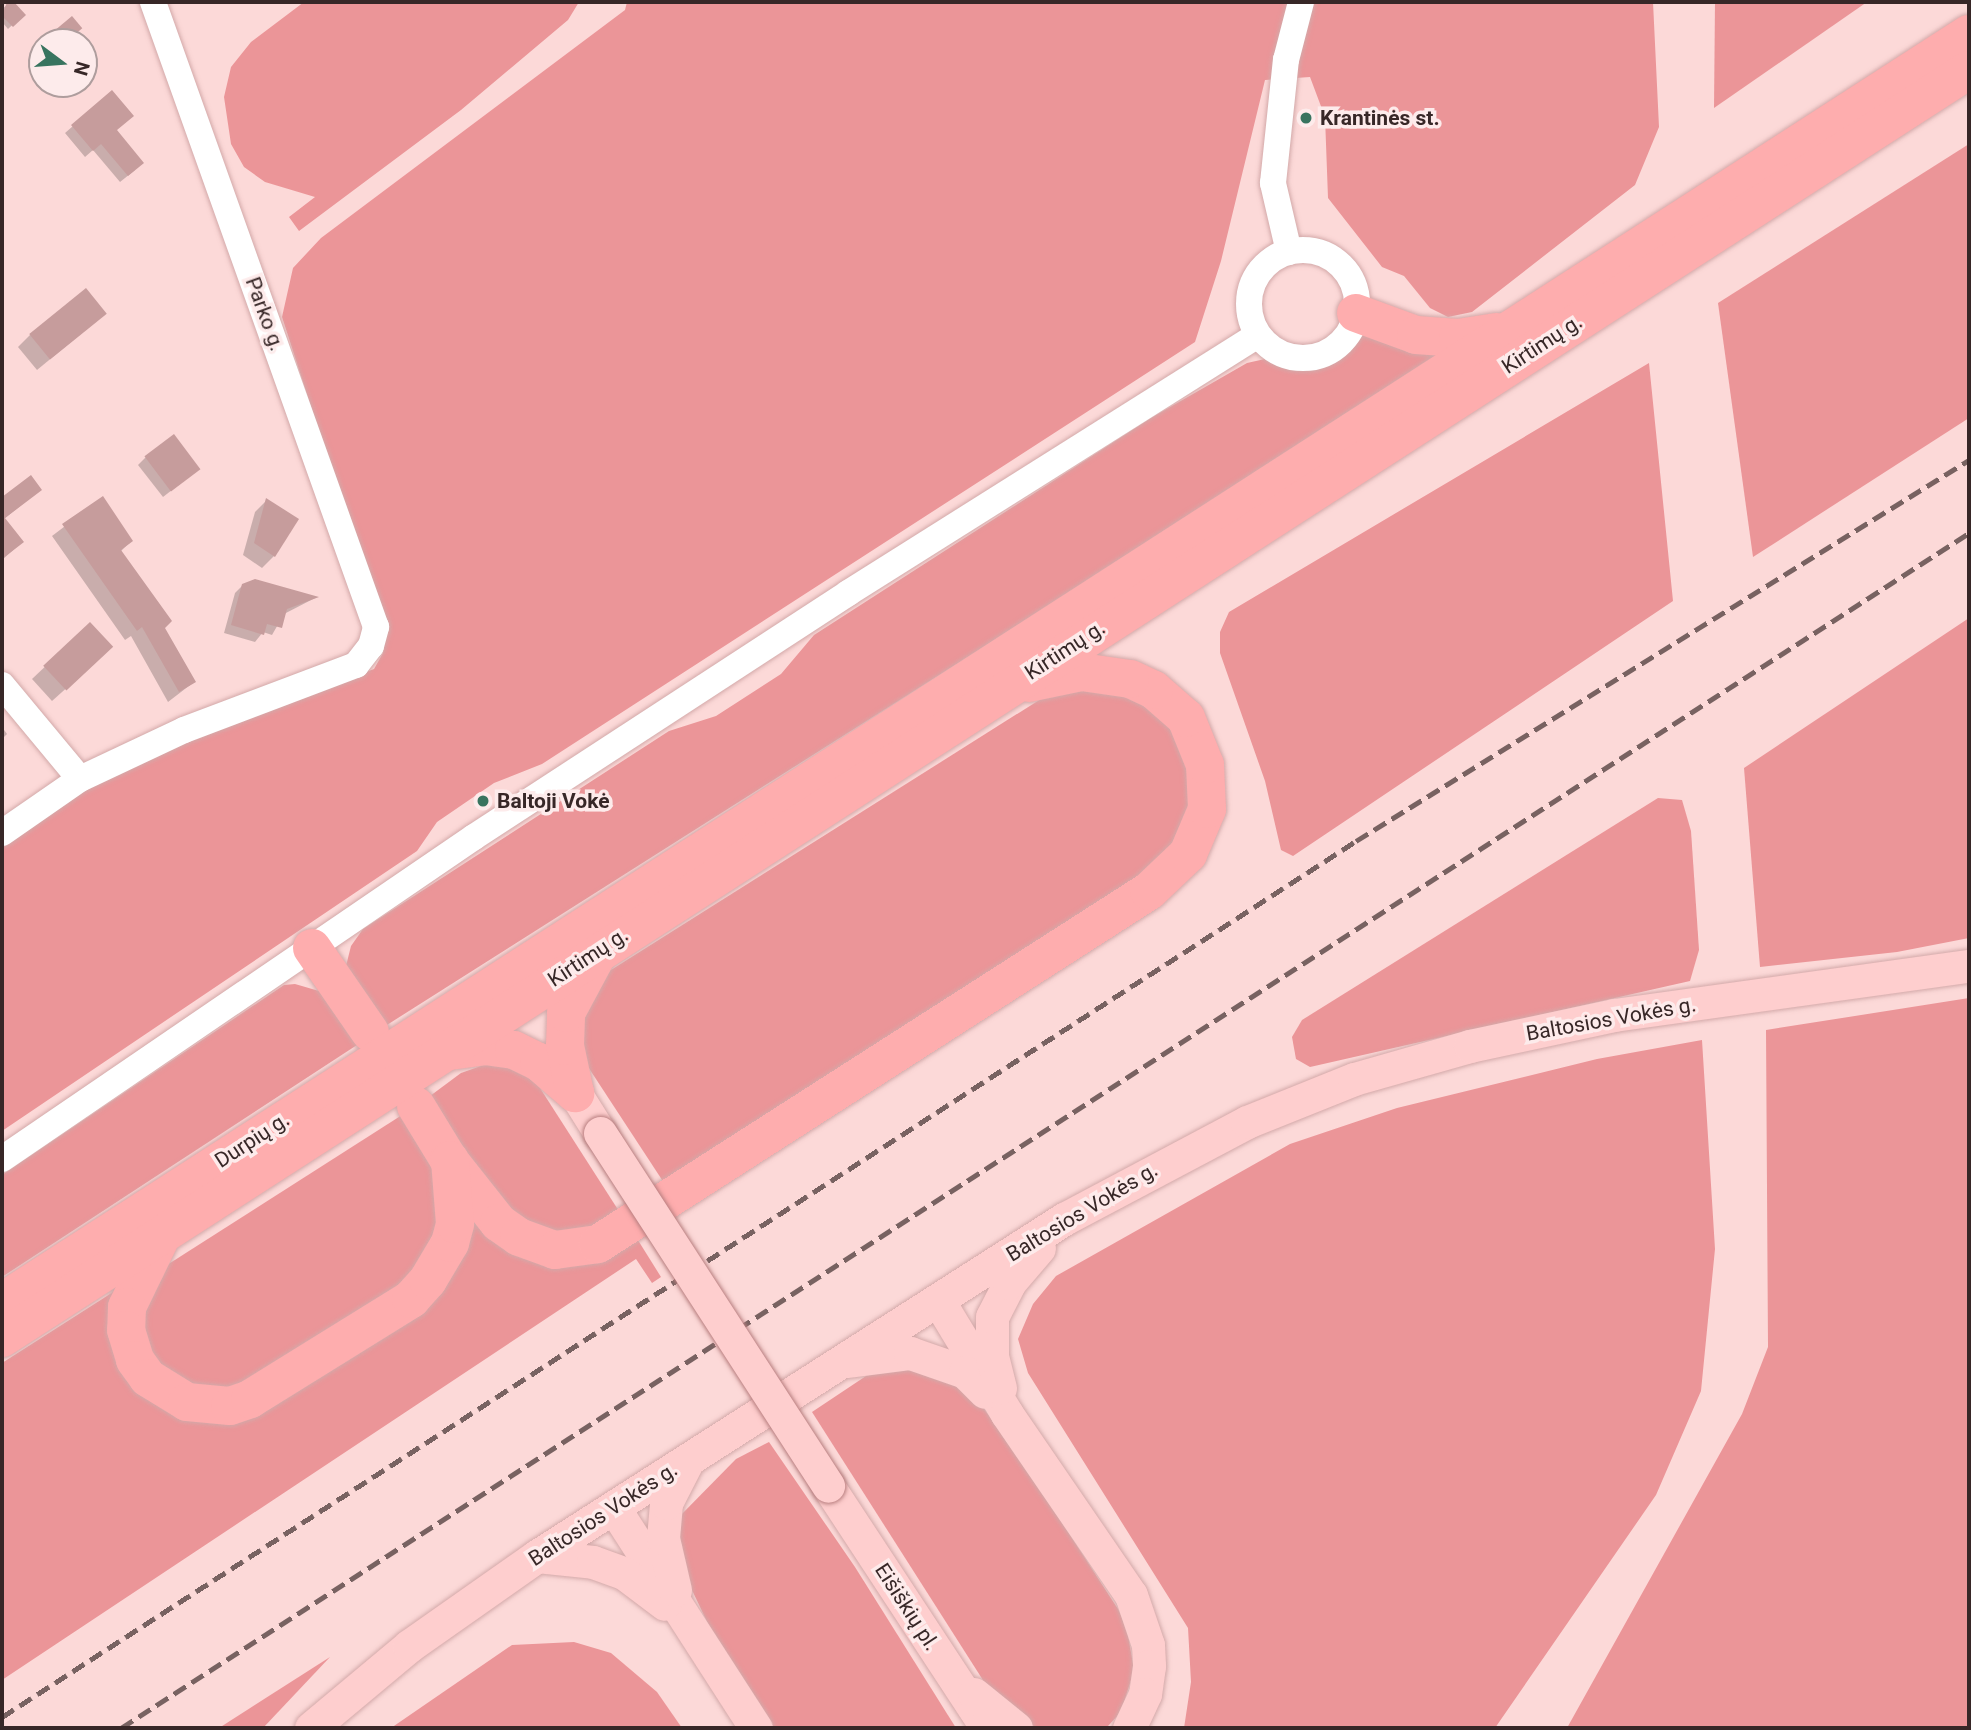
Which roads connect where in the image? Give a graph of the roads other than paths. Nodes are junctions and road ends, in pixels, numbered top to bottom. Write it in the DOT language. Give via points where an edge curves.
graph roads {
  1 [pos="153,2"];
  2 [pos="1301,2"];
  3 [pos="1969,34"];
  4 [pos="1969,70"];
  5 [pos="1289,252"];
  6 [pos="1356,313"];
  7 [pos="1506,330"];
  8 [pos="1258,335"];
  9 [pos="2,685"];
  10 [pos="994,695"];
  11 [pos="80,779"];
  12 [pos="2,833"];
  13 [pos="312,948"];
  14 [pos="601,949"];
  15 [pos="1969,966"];
  16 [pos="502,978"];
  17 [pos="370,1032"];
  18 [pos="444,1051"];
  19 [pos="575,1093"];
  20 [pos="416,1106"];
  21 [pos="2,1159"];
  22 [pos="449,1160"];
  23 [pos="1064,1219"];
  24 [pos="163,1234"];
  25 [pos="938,1300"];
  26 [pos="2,1302"];
  27 [pos="2,1338"];
  28 [pos="839,1363"];
  29 [pos="1007,1414"];
  30 [pos="687,1460"];
  31 [pos="614,1508"];
  32 [pos="537,1556"];
  33 [pos="681,1616"];
  34 [pos="953,1676"];
  35 [pos="1127,1726"];
  36 [pos="311,1728"];
  37 [pos="756,1728"];
  38 [pos="971,1728"];
  39 [pos="987,1728"];
  40 [pos="1016,1728"];
  1 -- 11 [label="street, Parko g." via="376,627 371,646 356,665 184,730"];
  2 -- 5 [label="street" via="1286,60 1273,183"];
  3 -- 7 [label="highway, Kirtimų g."];
  4 -- 10 [label="highway, Kirtimų g."];
  5 -- 6 [label="street" via="1309,250 1331,258 1346,271 1356,297"];
  5 -- 8 [label="street" via="1262,268 1252,285 1250,314"];
  6 -- 7 [label="highway" via="1394,330 1437,338"];
  6 -- 8 [label="street" via="1346,337 1312,358 1292,357 1273,349"];
  7 -- 16 [label="highway, Kirtimų g."];
  8 -- 13 [label="street" via="837,600"];
  9 -- 11 [label="street"];
  10 -- 14 [label="highway, Kirtimų g."];
  10 -- 22 [label="highway" via="1052,675 1082,672 1130,679 1172,703 1196,740 1208,788 1199,833 1170,875 598,1244 555,1250 519,1237 499,1223"];
  11 -- 12 [label="street"];
  13 -- 17 [label="highway"];
  13 -- 21 [label="street"];
  14 -- 18 [label="highway, Kirtimų g."];
  14 -- 19 [label="highway" via="566,1013 565,1046"];
  15 -- 23 [label="main road, Baltosios Vokės g." via="1614,1015 1470,1046 1354,1079 1247,1122"];
  16 -- 26 [label="highway, Durpių g."];
  18 -- 19 [label="highway" via="485,1046 514,1050 540,1062"];
  18 -- 24 [label="highway, Kirtimų g."];
  19 -- 34 [label="main road, Eišiškių pl., bridge"];
  20 -- 22 [label="highway"];
  22 -- 24 [label="highway" via="454,1224 450,1243 428,1280 411,1299 250,1399 230,1406 187,1402 157,1385 135,1360 127,1307"];
  23 -- 25 [label="main road, Baltosios Vokės g."];
  23 -- 29 [label="main road" via="1009,1283 992,1317 992,1357"];
  24 -- 27 [label="highway"];
  25 -- 28 [label="main road, Baltosios Vokės g."];
  25 -- 29 [label="main road"];
  28 -- 29 [label="main road" via="910,1353 946,1363 965,1372"];
  28 -- 30 [label="main road, Baltosios Vokės g."];
  29 -- 35 [label="main road" via="1131,1595 1149,1666 1145,1695"];
  30 -- 31 [label="main road, Baltosios Vokės g."];
  30 -- 33 [label="main road" via="666,1503 663,1538"];
  31 -- 32 [label="main road, Baltosios Vokės g."];
  31 -- 33 [label="main road"];
  32 -- 33 [label="main road" via="593,1562 624,1573"];
  32 -- 36 [label="main road, Baltosios Vokės g." via="409,1646"];
  33 -- 37 [label="main road"];
  34 -- 38 [label="main road"];
  34 -- 39 [label="main road, Eišiškių pl."];
  34 -- 40 [label="main road"];
}
